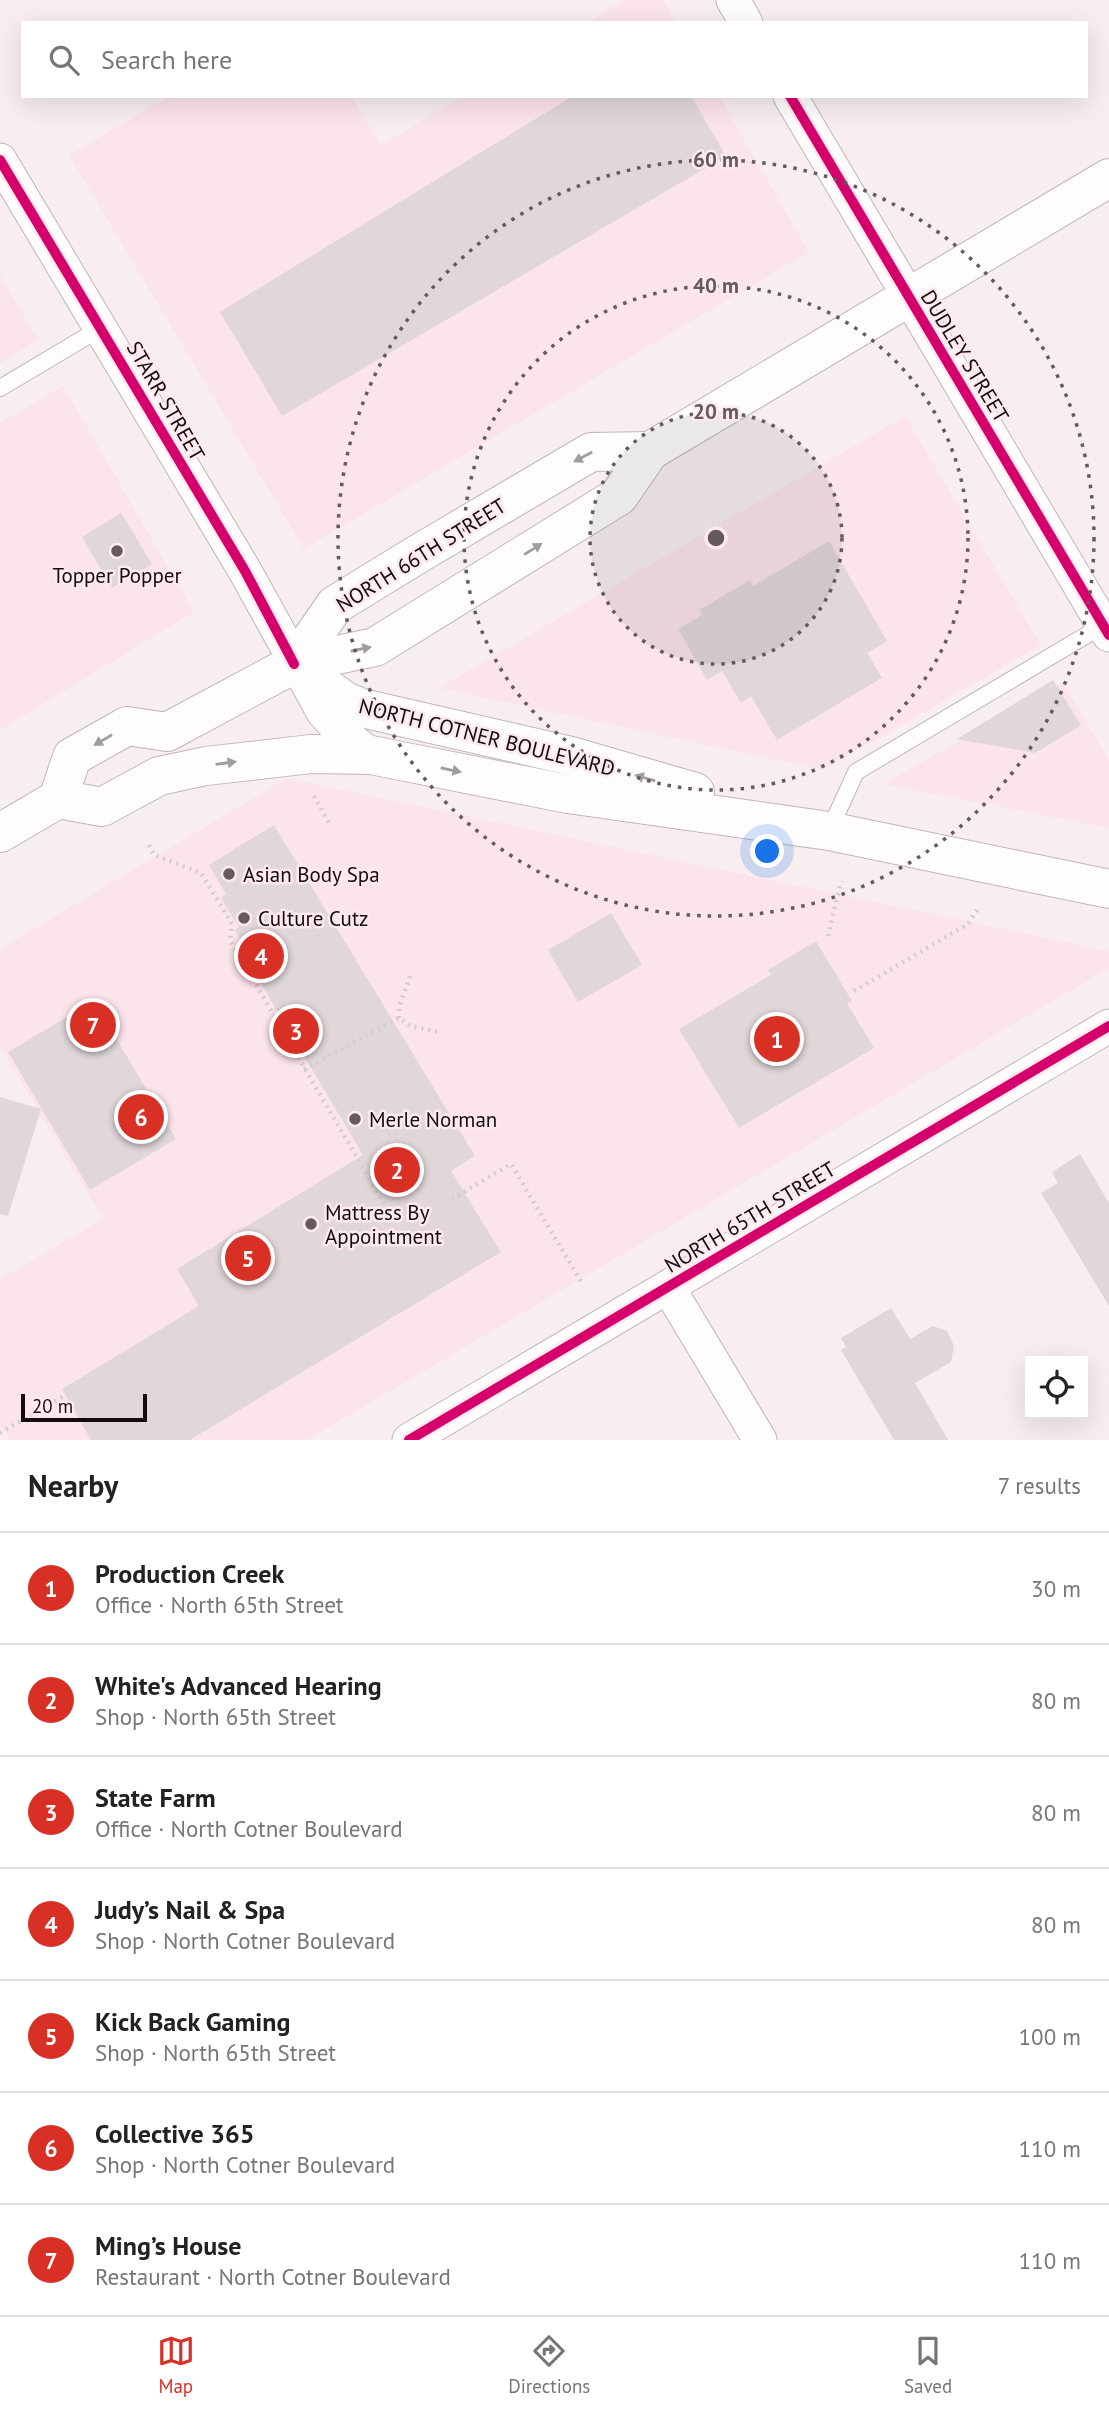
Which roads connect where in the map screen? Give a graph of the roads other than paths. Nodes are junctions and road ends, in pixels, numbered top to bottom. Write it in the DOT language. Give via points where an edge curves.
graph roads {
  1 [pos="733,0"];
  2 [pos="745,21"];
  3 [pos="791,98"];
  4 [pos="0,160"];
  5 [pos="1109,178"];
  6 [pos="908,298"];
  7 [pos="100,328"];
  8 [pos="0,388"];
  9 [pos="650,451"];
  10 [pos="1107,628"];
  11 [pos="294,664"];
  12 [pos="167,732"];
  13 [pos="371,755"];
  14 [pos="159,776"];
  15 [pos="58,799"];
  16 [pos="828,831"];
  17 [pos="0,833"];
  18 [pos="1109,889"];
  19 [pos="1109,1026"];
  20 [pos="668,1287"];
  21 [pos="409,1440"];
  22 [pos="760,1440"];
  1 -- 2 [label="street"];
  3 -- 6 [label="street, DUDLEY STREET"];
  4 -- 7 [label="street, STARR STREET"];
  5 -- 6 [label="main road, NORTH 66TH STREET"];
  6 -- 9 [label="main road, NORTH 66TH STREET"];
  6 -- 10 [label="street, DUDLEY STREET"];
  7 -- 8 [label="lane"];
  7 -- 11 [label="street, STARR STREET" via="245,571"];
  11 -- 9 [label="main road, NORTH 66TH STREET, one-way" via="375,646 620,496"];
  9 -- 11 [label="main road, NORTH 66TH STREET, one-way" via="592,452 418,554 335,605"];
  10 -- 16 [label="lane" via="856,772"];
  11 -- 12 [label="main road"];
  11 -- 13 [label="street, STARR STREET" via="323,712"];
  16 -- 11 [label="main road, NORTH COTNER BOULEVARD, one-way" via="571,756 362,708"];
  12 -- 14 [label="main road"];
  12 -- 15 [label="main road, one-way" via="127,726 72,757"];
  14 -- 13 [label="main road, NORTH COTNER BOULEVARD, one-way" via="255,760"];
  13 -- 16 [label="main road, NORTH COTNER BOULEVARD, one-way" via="568,794"];
  14 -- 15 [label="main road, NORTH COTNER BOULEVARD" via="102,807"];
  15 -- 17 [label="main road"];
  16 -- 18 [label="main road, NORTH COTNER BOULEVARD"];
  19 -- 20 [label="street, NORTH 65TH STREET"];
  20 -- 21 [label="street, NORTH 65TH STREET"];
  20 -- 22 [label="street"];
}
